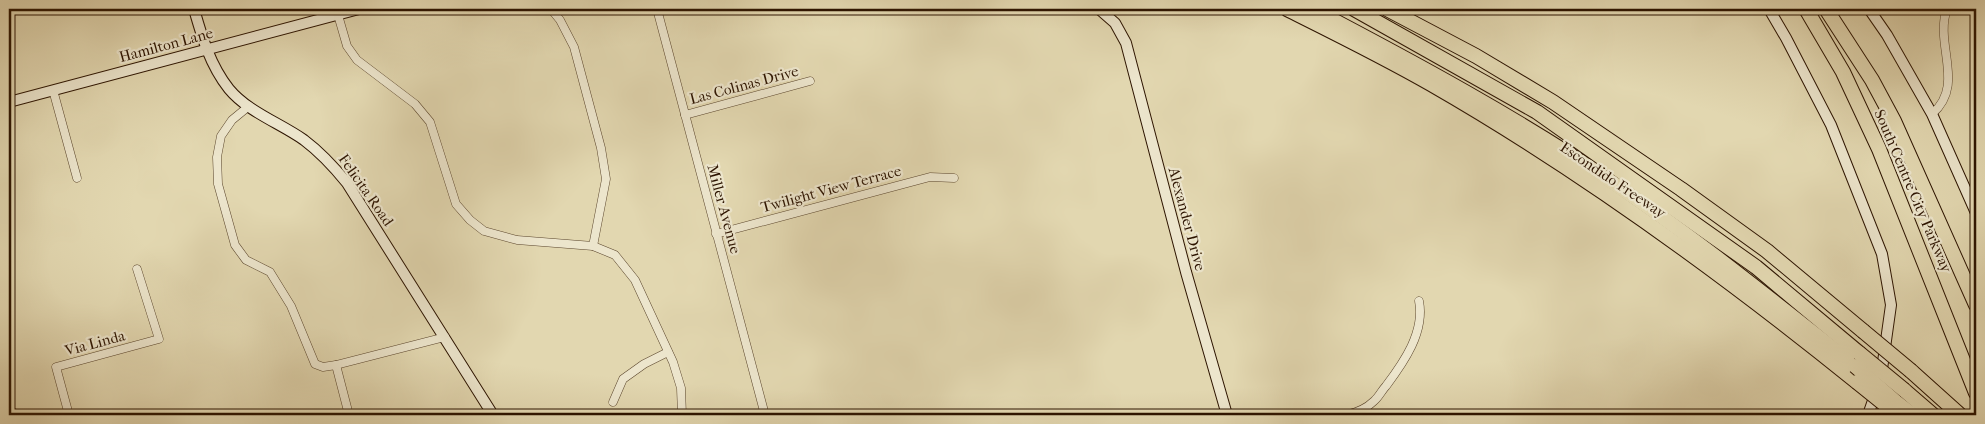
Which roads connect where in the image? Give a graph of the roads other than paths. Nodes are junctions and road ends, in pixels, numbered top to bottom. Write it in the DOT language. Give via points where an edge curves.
graph roads {
  1 [pos="194,9"];
  2 [pos="359,9"];
  3 [pos="551,9"];
  4 [pos="657,9"];
  5 [pos="1099,9"];
  6 [pos="1287,9"];
  7 [pos="1312,9"];
  8 [pos="1354,9"];
  9 [pos="1387,9"];
  10 [pos="1769,9"];
  11 [pos="1806,9"];
  12 [pos="1826,9"];
  13 [pos="1869,9"];
  14 [pos="1947,9"];
  15 [pos="338,14"];
  16 [pos="207,50"];
  17 [pos="810,81"];
  18 [pos="53,90"];
  19 [pos="9,102"];
  20 [pos="249,106"];
  21 [pos="1932,114"];
  22 [pos="685,115"];
  23 [pos="78,178"];
  24 [pos="954,178"];
  25 [pos="1976,213"];
  26 [pos="716,234"];
  27 [pos="593,246"];
  28 [pos="137,270"];
  29 [pos="1419,301"];
  30 [pos="1976,305"];
  31 [pos="445,337"];
  32 [pos="668,352"];
  33 [pos="1857,360"];
  34 [pos="336,365"];
  35 [pos="1976,393"];
  36 [pos="613,402"];
  37 [pos="1898,405"];
  38 [pos="9,410"];
  39 [pos="18,415"];
  40 [pos="69,415"];
  41 [pos="349,415"];
  42 [pos="493,415"];
  43 [pos="682,415"];
  44 [pos="764,415"];
  45 [pos="1227,415"];
  46 [pos="1346,415"];
  47 [pos="1868,415"];
  48 [pos="1913,415"];
  49 [pos="1933,415"];
  50 [pos="1960,415"];
  1 -- 16 [label="street, Felicita Road"];
  2 -- 15 [label="street, Hamilton Lane"];
  3 -- 27 [label="street" via="574,48 601,148 606,179"];
  4 -- 22 [label="street, Miller Avenue"];
  5 -- 45 [label="street, Alexander Drive" via="1120,31 1126,43"];
  6 -- 37 [label="highway, Escondido Freeway, bridge" via="1430,84 1569,169 1675,242 1857,382"];
  7 -- 33 [label="highway" via="1492,106 1614,183"];
  8 -- 33 [label="highway" via="1537,112 1756,267"];
  9 -- 50 [label="highway, Escondido Freeway, bridge" via="1553,102 1681,188 1767,251"];
  10 -- 47 [label="street" via="1830,125 1882,254 1891,305 1881,378"];
  11 -- 35 [label="highway, South Centre City Parkway" via="1843,72 1876,142"];
  12 -- 30 [label="highway, South Centre City Parkway" via="1894,121"];
  13 -- 21 [label="street"];
  14 -- 21 [label="street" via="1943,27 1949,69 1946,97"];
  15 -- 16 [label="street, Hamilton Lane"];
  15 -- 27 [label="street" via="347,46 357,60 415,104 430,122 456,204 470,220 484,231 517,240"];
  16 -- 18 [label="street, Hamilton Lane"];
  16 -- 20 [label="street, Felicita Road" via="229,89"];
  17 -- 22 [label="street, Las Colinas Drive"];
  18 -- 19 [label="street, Hamilton Lane"];
  18 -- 23 [label="street"];
  20 -- 31 [label="street, Felicita Road" via="304,140 337,171"];
  20 -- 34 [label="street" via="226,128 217,157 218,184 232,238 246,260 270,272 292,306 316,364 323,367"];
  21 -- 25 [label="street"];
  22 -- 26 [label="street, Miller Avenue"];
  24 -- 26 [label="street, Twilight View Terrace" via="930,177"];
  26 -- 44 [label="street, Miller Avenue"];
  27 -- 32 [label="street" via="615,255 635,280"];
  28 -- 40 [label="street, Via Linda" via="160,339 56,367"];
  29 -- 46 [label="street" via="1419,321 1405,360 1374,402"];
  31 -- 34 [label="street"];
  31 -- 42 [label="street, Felicita Road"];
  32 -- 36 [label="street" via="623,379"];
  32 -- 43 [label="street" via="681,388"];
  33 -- 37 [label="highway, bridge"];
  34 -- 41 [label="street"];
  37 -- 48 [label="highway"];
  37 -- 49 [label="highway"];
  38 -- 39 [label="street"];
}
